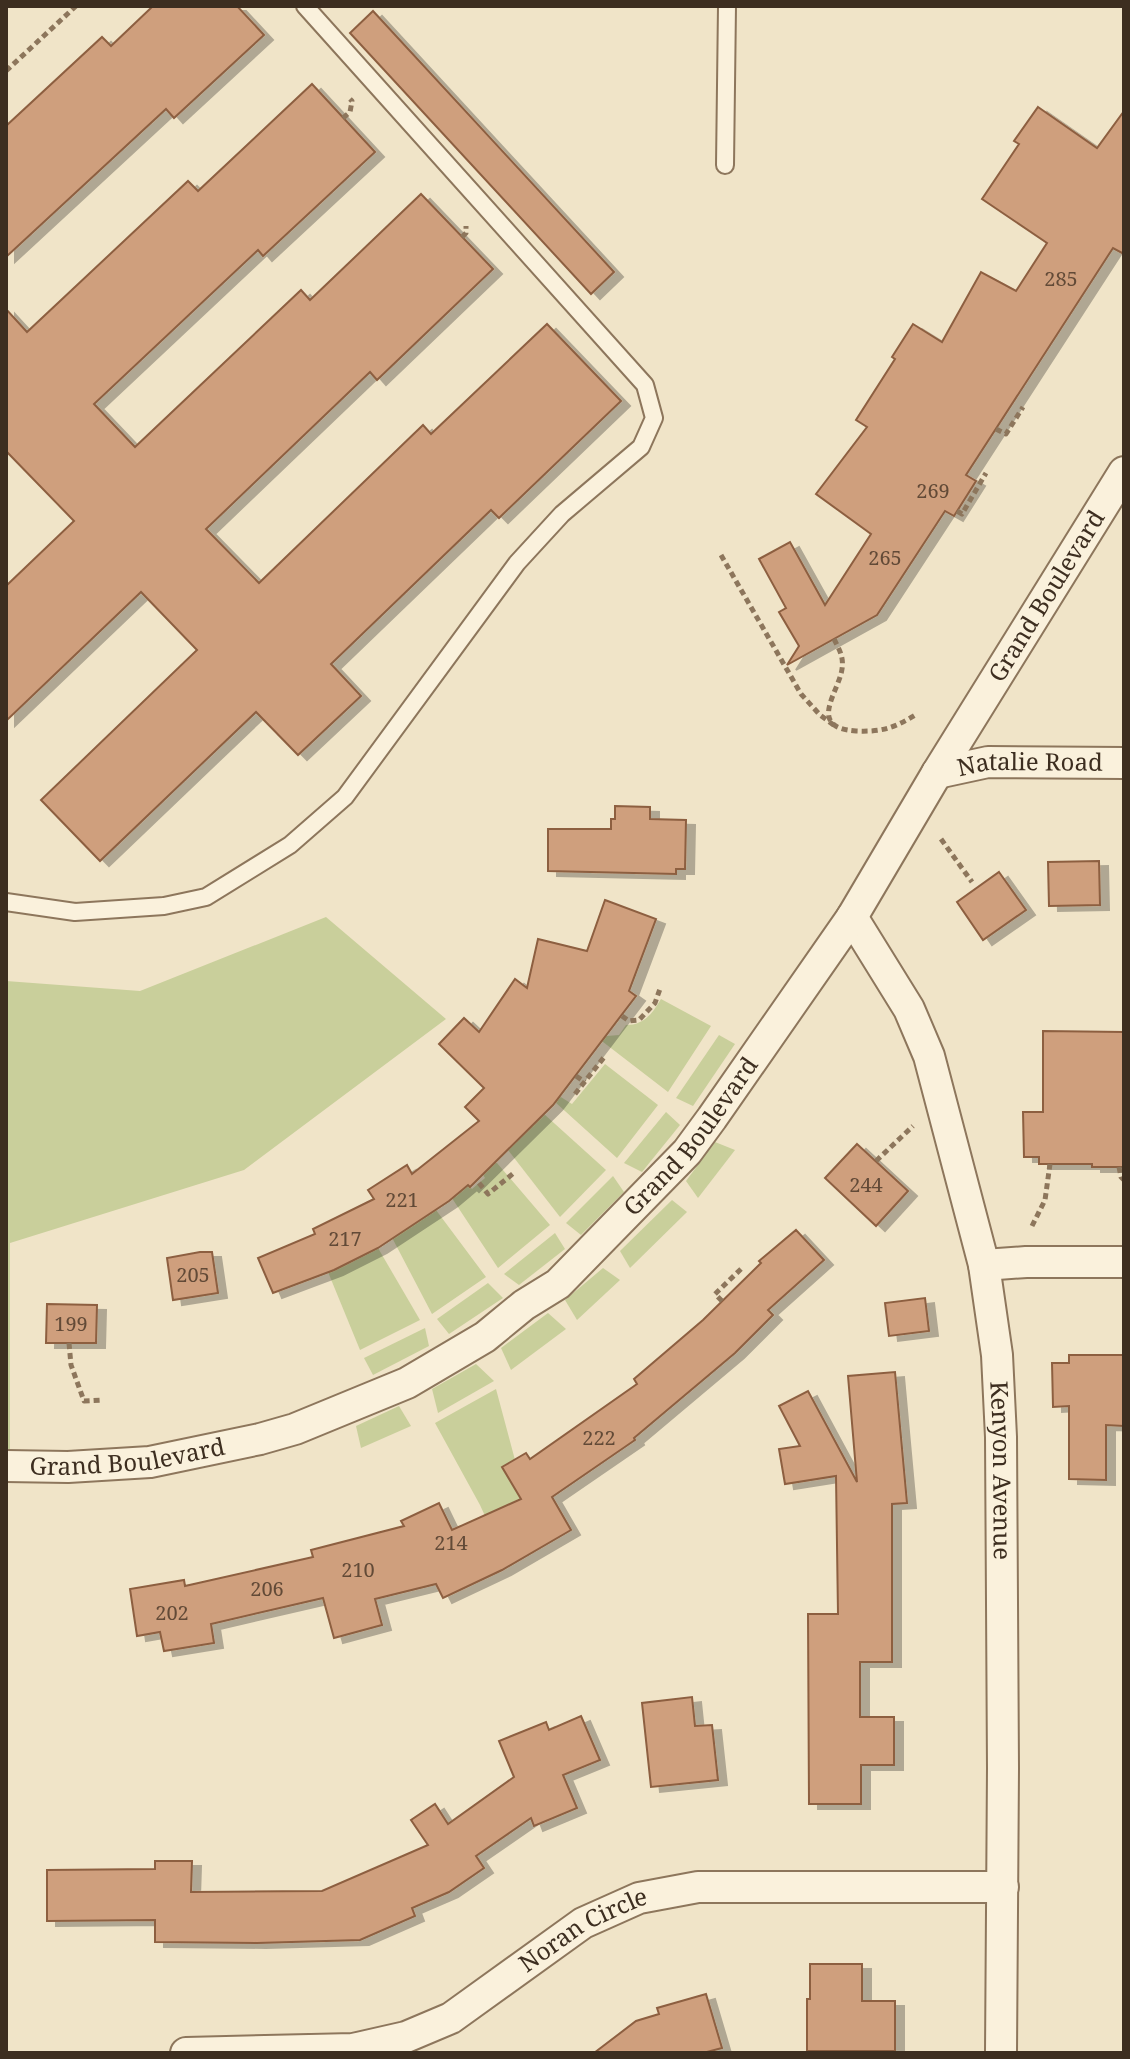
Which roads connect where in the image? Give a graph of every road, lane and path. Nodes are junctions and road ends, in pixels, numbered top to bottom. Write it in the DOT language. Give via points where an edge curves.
graph roads {
  1 [pos="76,6"];
  2 [pos="305,6"];
  3 [pos="727,6"];
  4 [pos="6,71"];
  5 [pos="725,165"];
  6 [pos="1023,407"];
  7 [pos="996,429"];
  8 [pos="1124,472"];
  9 [pos="986,473"];
  10 [pos="957,511"];
  11 [pos="721,555"];
  12 [pos="834,639"];
  13 [pos="917,714"];
  14 [pos="835,726"];
  15 [pos="1124,763"];
  16 [pos="937,773"];
  17 [pos="941,839"];
  18 [pos="972,882"];
  19 [pos="6,902"];
  20 [pos="852,917"];
  21 [pos="661,986"];
  22 [pos="622,1016"];
  23 [pos="605,1056"];
  24 [pos="576,1076"];
  25 [pos="585,1082"];
  26 [pos="575,1094"];
  27 [pos="945,1118"];
  28 [pos="876,1161"];
  29 [pos="1050,1164"];
  30 [pos="1119,1167"];
  31 [pos="515,1172"];
  32 [pos="1124,1180"];
  33 [pos="479,1183"];
  34 [pos="1032,1226"];
  35 [pos="1124,1262"];
  36 [pos="984,1265"];
  37 [pos="742,1268"];
  38 [pos="722,1301"];
  39 [pos="69,1343"];
  40 [pos="102,1400"];
  41 [pos="6,1466"];
  42 [pos="1003,1887"];
  43 [pos="186,2053"];
  44 [pos="1001,2053"];
  1 -- 4 [label="path"];
  2 -- 19 [label="lane" via="645,385 654,418 641,447 562,514 517,563 345,797 290,845 206,897 164,906 75,912"];
  3 -- 5 [label="lane"];
  6 -- 7 [label="path" via="1006,434"];
  8 -- 16 [label="street, Grand Boulevard"];
  9 -- 10 [label="path" via="962,514"];
  11 -- 14 [label="path" via="801,694"];
  12 -- 14 [label="path" via="842,655 828,714"];
  13 -- 14 [label="path" via="894,728 872,732"];
  15 -- 16 [label="street, Natalie Road" via="988,762"];
  16 -- 20 [label="street, Grand Boulevard"];
  17 -- 18 [label="path"];
  20 -- 27 [label="street, Kenyon Avenue" via="909,1009 929,1056"];
  20 -- 41 [label="street, Grand Boulevard" via="687,1152 558,1284 485,1337 407,1383 260,1439 150,1462"];
  21 -- 22 [label="path" via="655,1003 639,1020"];
  23 -- 25 [label="path"];
  24 -- 25 [label="path"];
  25 -- 26 [label="path"];
  27 -- 28 [label="path" via="912,1126"];
  27 -- 36 [label="street, Kenyon Avenue"];
  29 -- 34 [label="path" via="1045,1200"];
  30 -- 32 [label="path"];
  31 -- 33 [label="path" via="488,1194"];
  35 -- 36 [label="street"];
  36 -- 42 [label="street, Kenyon Avenue" via="997,1355 1001,1437"];
  37 -- 38 [label="path" via="715,1294"];
  39 -- 40 [label="path" via="84,1401"];
  42 -- 43 [label="street, Noran Circle" via="698,1887 639,1898 583,1923 451,2018 406,2037 353,2049"];
  42 -- 44 [label="street, Kenyon Avenue"];
}
